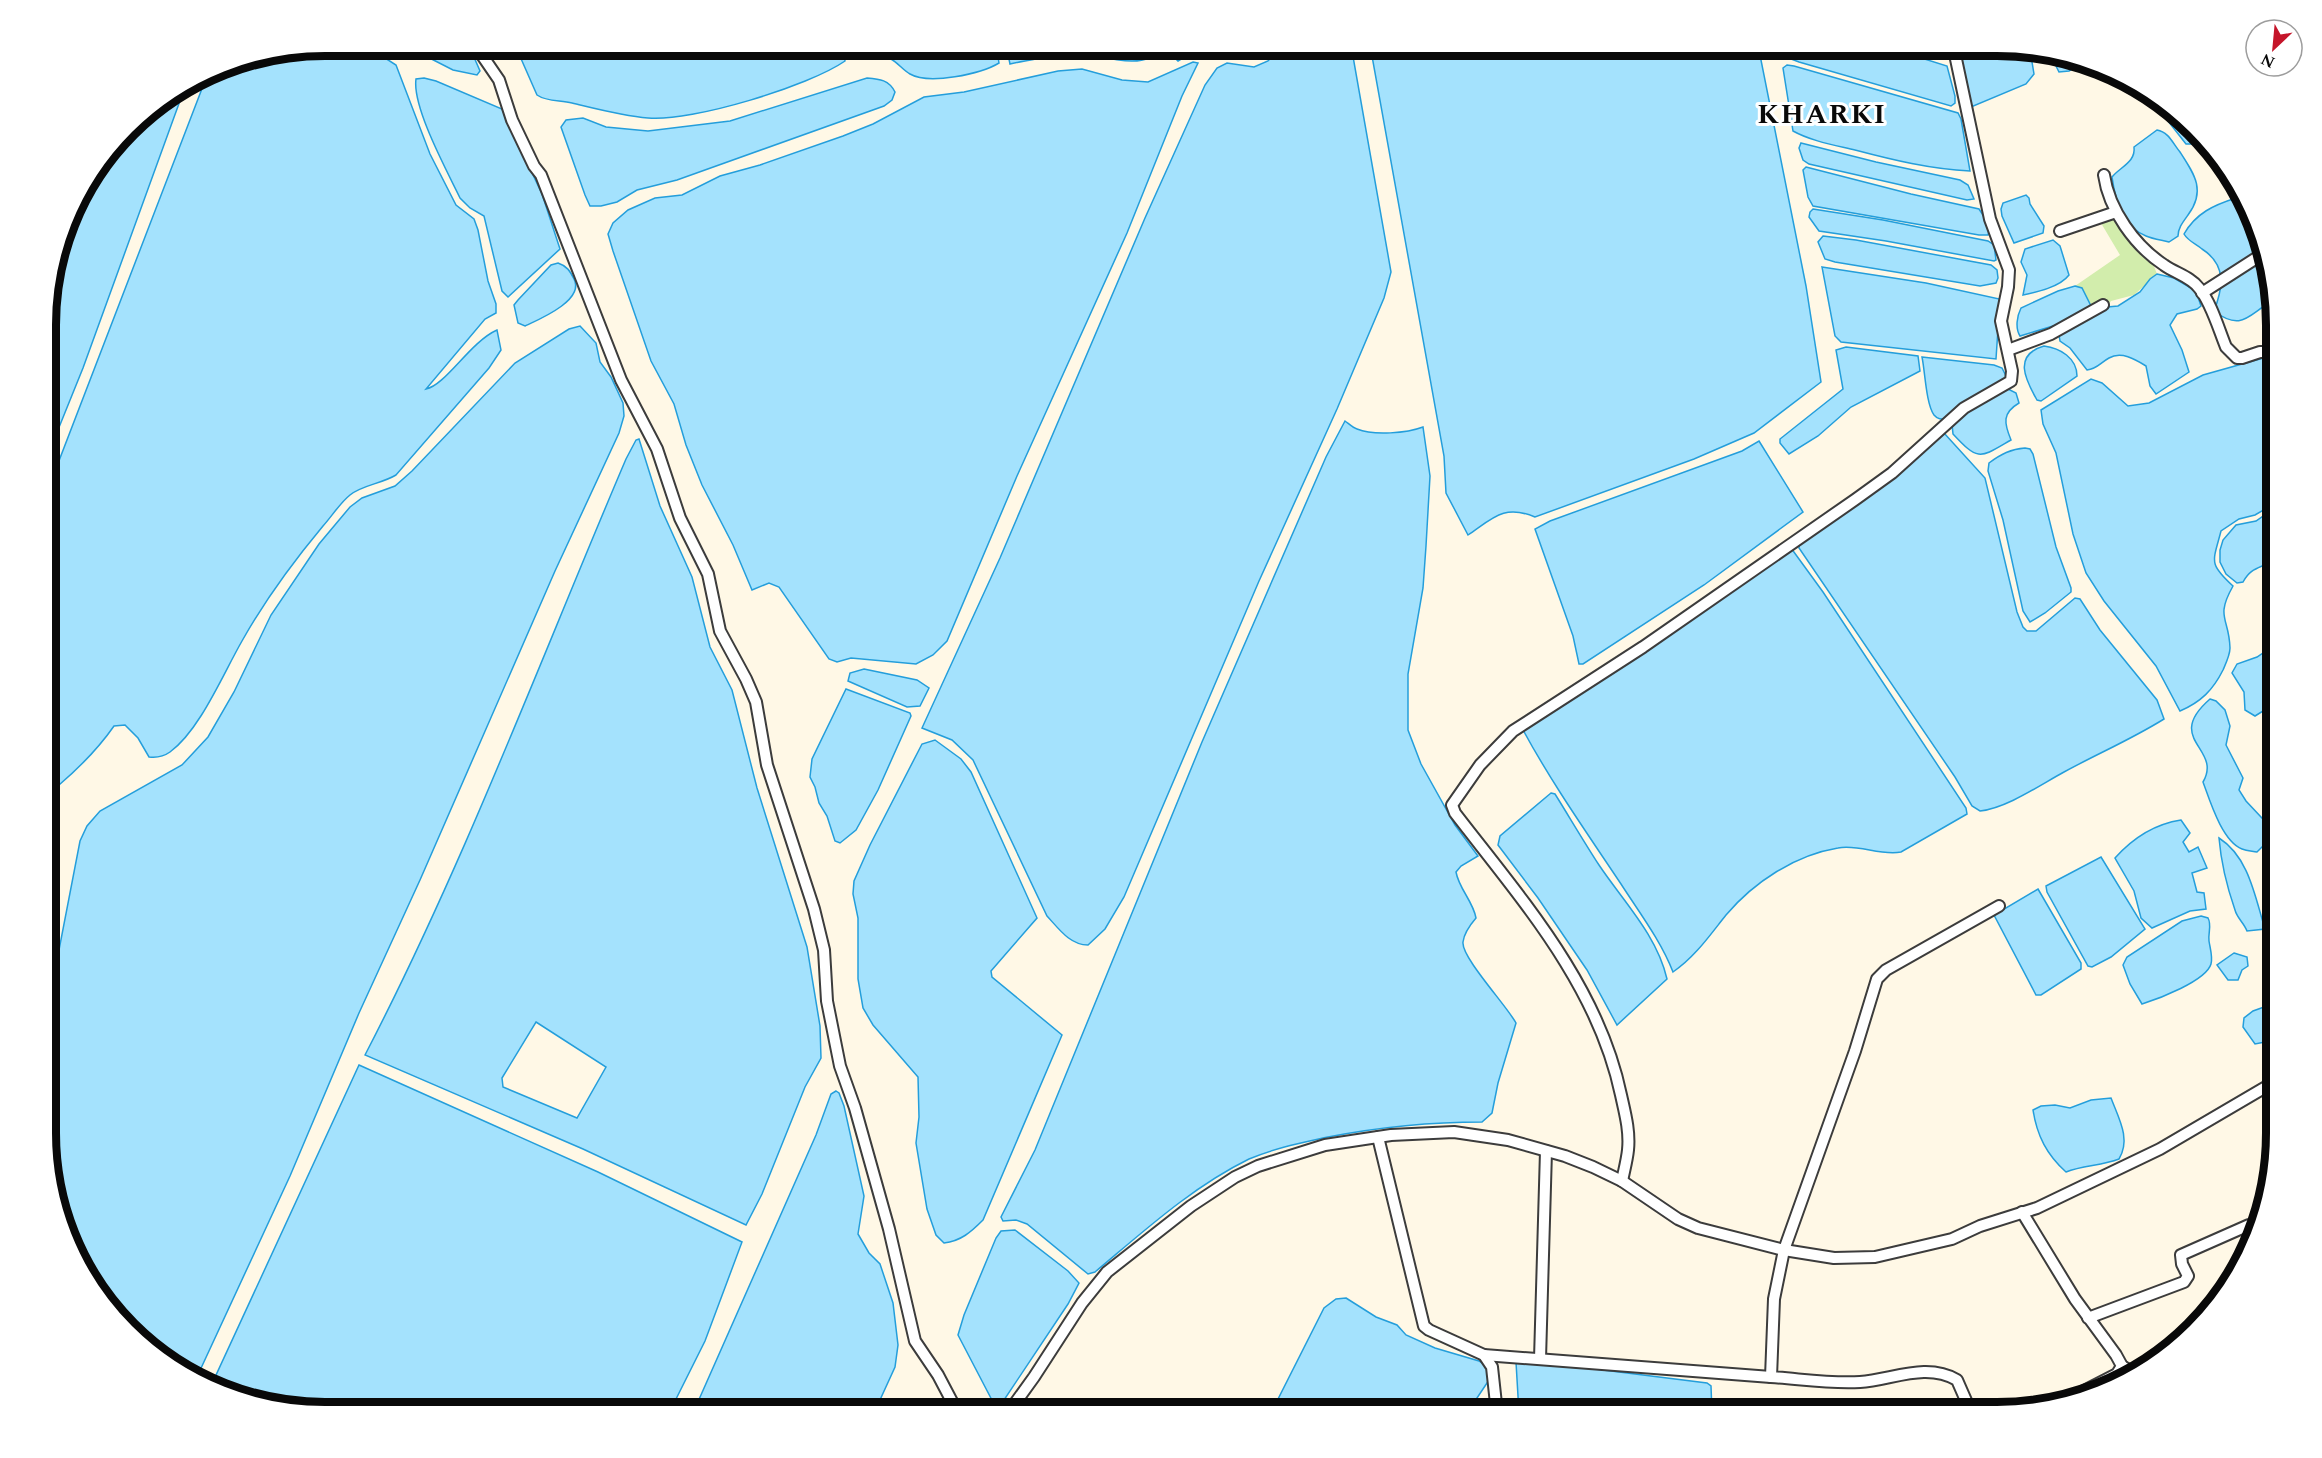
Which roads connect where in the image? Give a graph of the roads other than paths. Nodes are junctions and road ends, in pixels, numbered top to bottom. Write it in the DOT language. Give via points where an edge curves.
graph roads {
  1 [pos="483,56"];
  2 [pos="1955,56"];
  3 [pos="2104,175"];
  4 [pos="2116,212"];
  5 [pos="2060,231"];
  6 [pos="2258,257"];
  7 [pos="2202,292"];
  8 [pos="2103,305"];
  9 [pos="2008,350"];
  10 [pos="2266,352"];
  11 [pos="1999,906"];
  12 [pos="2266,1087"];
  13 [pos="1378,1137"];
  14 [pos="1546,1151"];
  15 [pos="1622,1181"];
  16 [pos="2026,1220"];
  17 [pos="2248,1225"];
  18 [pos="1784,1250"];
  19 [pos="2088,1318"];
  20 [pos="1484,1355"];
  21 [pos="1540,1359"];
  22 [pos="2122,1366"];
  23 [pos="2127,1369"];
  24 [pos="2118,1374"];
  25 [pos="1772,1377"];
  26 [pos="952,1402"];
  27 [pos="1016,1402"];
  28 [pos="1496,1402"];
  29 [pos="1967,1402"];
  1 -- 26 [label="street" via="499,80 512,120 541,175 610,353 657,449 680,518 708,574 720,631 756,702 767,765 824,950 827,1001 840,1066 889,1229 915,1341"];
  2 -- 9 [label="street" via="1990,219 2009,270 2001,321"];
  3 -- 4 [label="street" via="2105,188"];
  4 -- 5 [label="street"];
  4 -- 7 [label="street" via="2154,258"];
  6 -- 7 [label="street"];
  7 -- 10 [label="street" via="2231,353 2242,358"];
  8 -- 9 [label="street" via="2051,334"];
  9 -- 15 [label="street" via="2011,381 1964,408 1892,473 1856,499 1643,647 1513,731 1480,765 1454,801 1455,813 1565,959 1590,1010 1616,1073 1627,1125 1628,1150"];
  11 -- 18 [label="street" via="1886,970 1877,979"];
  12 -- 16 [label="street"];
  13 -- 14 [label="street" via="1454,1132 1509,1140"];
  13 -- 20 [label="street" via="1424,1326"];
  13 -- 27 [label="street" via="1325,1145 1258,1166 1191,1206 1107,1272"];
  14 -- 15 [label="street"];
  14 -- 21 [label="street"];
  15 -- 18 [label="street" via="1698,1228"];
  16 -- 18 [label="street" via="1980,1226 1952,1239 1875,1257 1834,1258"];
  16 -- 19 [label="street"];
  17 -- 19 [label="street" via="2181,1255 2188,1276 2184,1282"];
  18 -- 25 [label="street" via="1774,1299"];
  19 -- 22 [label="street"];
  20 -- 21 [label="street"];
  20 -- 28 [label="street" via="1492,1367"];
  21 -- 25 [label="street"];
  22 -- 23 [label="street"];
  22 -- 24 [label="street"];
  25 -- 29 [label="street" via="1861,1382 1903,1374 1942,1374 1957,1380"];
}
